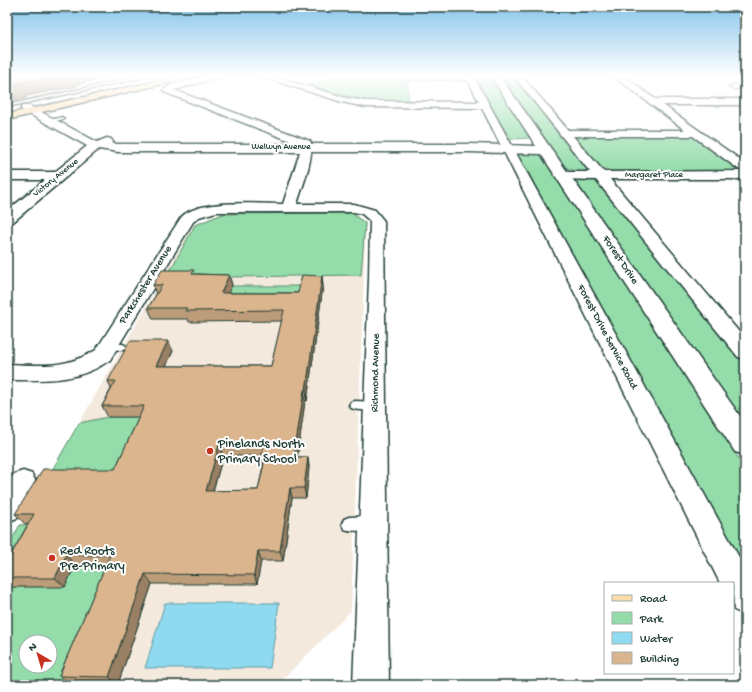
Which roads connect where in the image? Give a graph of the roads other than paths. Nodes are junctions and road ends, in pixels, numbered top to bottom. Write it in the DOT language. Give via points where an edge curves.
graph roads {
  1 [pos="27,107"];
  2 [pos="29,107"];
  3 [pos="34,107"];
  4 [pos="35,107"];
  5 [pos="209,107"];
  6 [pos="485,107"];
  7 [pos="515,107"];
  8 [pos="544,107"];
  9 [pos="660,107"];
  10 [pos="7,112"];
  11 [pos="7,116"];
  12 [pos="62,118"];
  13 [pos="50,121"];
  14 [pos="566,133"];
  15 [pos="694,133"];
  16 [pos="108,145"];
  17 [pos="306,145"];
  18 [pos="506,146"];
  19 [pos="542,146"];
  20 [pos="85,154"];
  21 [pos="745,169"];
  22 [pos="600,175"];
  23 [pos="745,175"];
  24 [pos="7,176"];
  25 [pos="57,176"];
  26 [pos="563,176"];
  27 [pos="289,208"];
  28 [pos="7,219"];
  29 [pos="745,352"];
  30 [pos="7,372"];
  31 [pos="745,444"];
  32 [pos="23,482"];
  33 [pos="7,509"];
  34 [pos="374,523"];
  35 [pos="349,524"];
  36 [pos="745,599"];
  37 [pos="371,685"];
  1 -- 10 [label="main road"];
  2 -- 11 [label="main road"];
  3 -- 13 [label="street, Welwyn Avenue"];
  4 -- 12 [label="street, Welwyn Avenue"];
  5 -- 17 [label="street"];
  6 -- 18 [label="street, Forest Drive Service Road"];
  7 -- 19 [label="street, Forest Drive"];
  8 -- 14 [label="street"];
  9 -- 15 [label="street"];
  12 -- 13 [label="lane"];
  12 -- 16 [label="street, Welwyn Avenue"];
  13 -- 16 [label="street, Welwyn Avenue"];
  14 -- 15 [label="street"];
  14 -- 22 [label="street"];
  15 -- 21 [label="street"];
  16 -- 17 [label="street, Welwyn Avenue"];
  16 -- 20 [label="street, Victory Avenue"];
  16 -- 20 [label="street"];
  17 -- 18 [label="street, Welwyn Avenue"];
  17 -- 27 [label="street"];
  18 -- 19 [label="street, Welwyn Avenue"];
  18 -- 36 [label="street, Forest Drive Service Road"];
  19 -- 26 [label="street, Forest Drive"];
  20 -- 25 [label="street, Victory Avenue"];
  22 -- 23 [label="street, Margaret Place"];
  22 -- 26 [label="street, Margaret Place"];
  22 -- 29 [label="street"];
  24 -- 25 [label="street"];
  25 -- 28 [label="street, Victory Avenue"];
  26 -- 31 [label="street, Forest Drive"];
  27 -- 30 [label="street, Parkchester Avenue" via="215,208 191,216 116,347 80,369 66,372"];
  27 -- 34 [label="street, Richmond Avenue" via="354,208 373,215 376,221 365,405"];
  32 -- 33 [label="street"];
  34 -- 35 [label="lane"];
  34 -- 37 [label="street, Richmond Avenue"];
}
